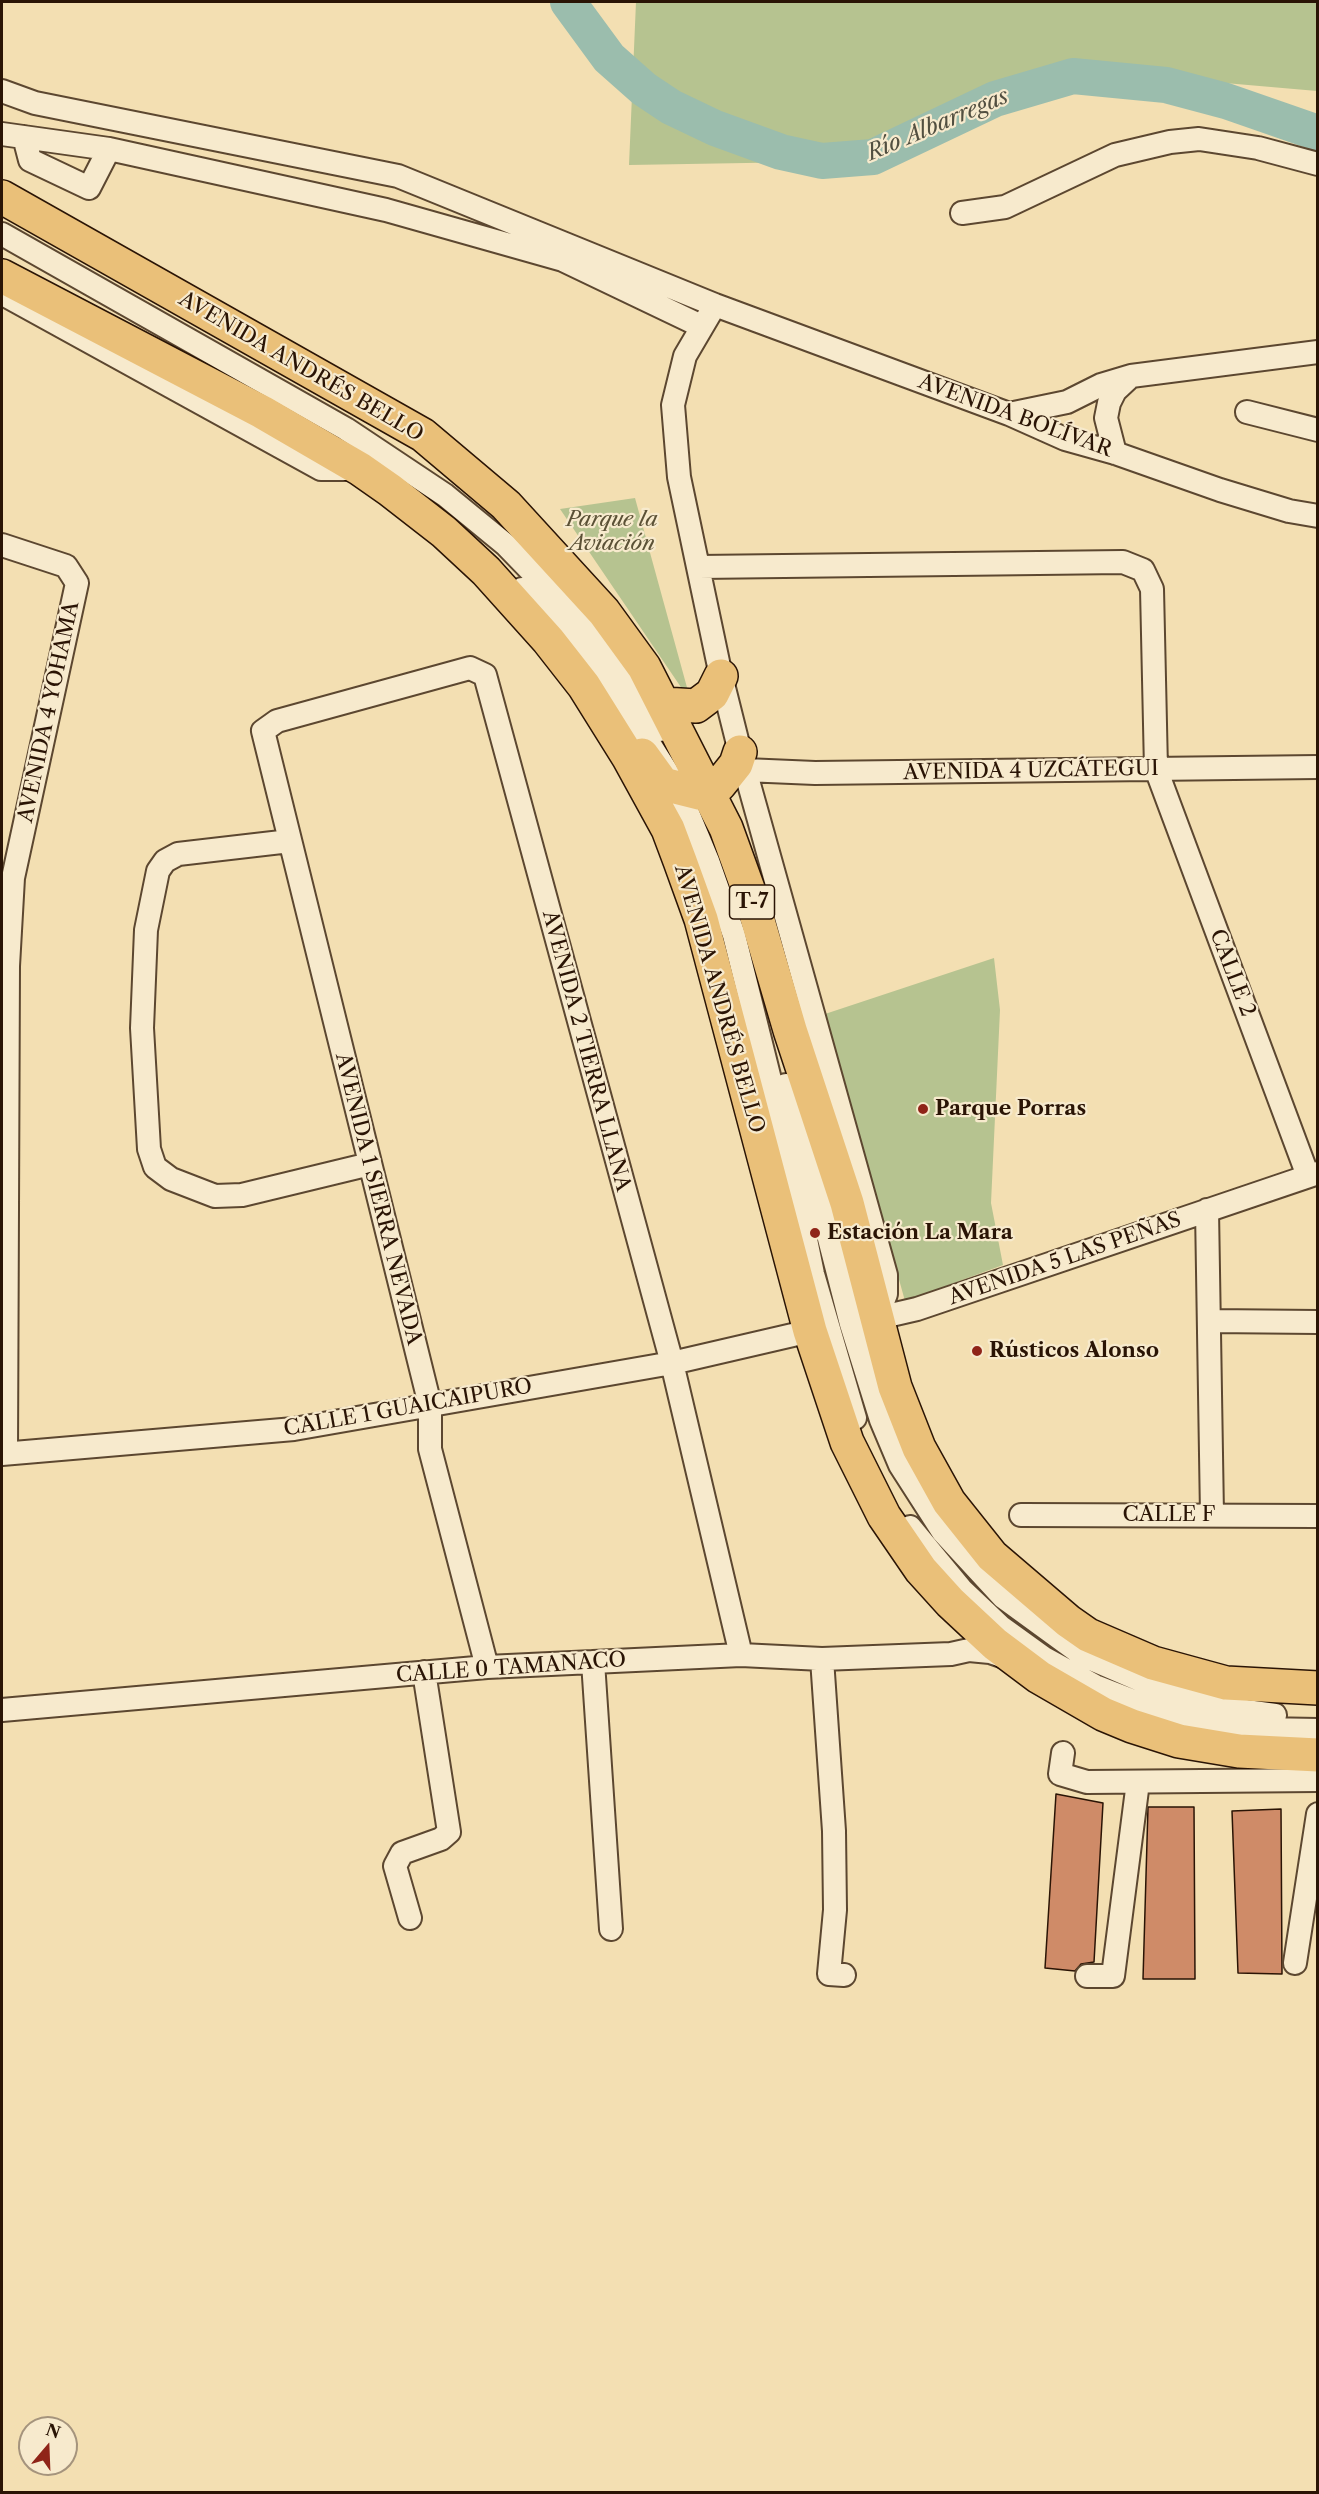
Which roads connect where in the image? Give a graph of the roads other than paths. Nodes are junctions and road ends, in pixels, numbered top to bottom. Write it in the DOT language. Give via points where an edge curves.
graph roads {
  1 [pos="2,91"];
  2 [pos="13,136"];
  3 [pos="110,149"];
  4 [pos="1317,164"];
  5 [pos="2,197"];
  6 [pos="962,213"];
  7 [pos="2,234"];
  8 [pos="2,260"];
  9 [pos="2,276"];
  10 [pos="2,294"];
  11 [pos="715,305"];
  12 [pos="701,326"];
  13 [pos="1317,352"];
  14 [pos="1131,376"];
  15 [pos="1247,412"];
  16 [pos="1009,414"];
  17 [pos="1317,430"];
  18 [pos="1115,453"];
  19 [pos="360,469"];
  20 [pos="1317,516"];
  21 [pos="2,545"];
  22 [pos="699,567"];
  23 [pos="531,621"];
  24 [pos="721,676"];
  25 [pos="663,704"];
  26 [pos="262,731"];
  27 [pos="1317,766"];
  28 [pos="1156,769"];
  29 [pos="710,772"];
  30 [pos="668,829"];
  31 [pos="290,841"];
  32 [pos="7,878"];
  33 [pos="370,1164"];
  34 [pos="1313,1175"];
  35 [pos="1207,1210"];
  36 [pos="1210,1321"];
  37 [pos="1317,1322"];
  38 [pos="842,1325"];
  39 [pos="672,1363"];
  40 [pos="430,1405"];
  41 [pos="4,1453"];
  42 [pos="1021,1515"];
  43 [pos="1212,1515"];
  44 [pos="1317,1516"];
  45 [pos="741,1655"];
  46 [pos="822,1659"];
  47 [pos="593,1662"];
  48 [pos="1018,1663"];
  49 [pos="487,1667"];
  50 [pos="424,1672"];
  51 [pos="1317,1688"];
  52 [pos="2,1710"];
  53 [pos="1317,1718"];
  54 [pos="1317,1730"];
  55 [pos="1063,1753"];
  56 [pos="1317,1755"];
  57 [pos="1317,1780"];
  58 [pos="1138,1782"];
  59 [pos="1317,1814"];
  60 [pos="410,1918"];
  61 [pos="611,1929"];
  62 [pos="1295,1963"];
  63 [pos="844,1975"];
  64 [pos="1087,1976"];
  1 -- 11 [label="street, AVENIDA BOLÍVAR" via="35,103 398,176"];
  2 -- 3 [label="street"];
  2 -- 3 [label="street" via="30,160 89,188"];
  3 -- 12 [label="street" via="386,210 563,260"];
  4 -- 6 [label="street" via="1257,148 1199,139 1170,142 1115,155 1005,207"];
  5 -- 25 [label="highway, AVENIDA ANDRÉS BELLO / T-7" via="423,435 506,505 604,612 644,667"];
  7 -- 29 [label="street" via="367,441 445,495 531,569 598,644 679,760"];
  8 -- 29 [label="street" via="203,363 385,469 433,506 580,647 626,706"];
  9 -- 19 [label="highway, AVENIDA ANDRÉS BELLO / T-7" via="262,412"];
  10 -- 19 [label="street" via="321,469"];
  11 -- 12 [label="street"];
  11 -- 16 [label="street, AVENIDA BOLÍVAR"];
  12 -- 22 [label="street" via="685,356 673,405 679,477"];
  13 -- 14 [label="street"];
  14 -- 16 [label="street" via="1067,402"];
  14 -- 18 [label="street" via="1109,402 1106,418"];
  15 -- 17 [label="street"];
  16 -- 18 [label="street, AVENIDA BOLÍVAR" via="1065,438"];
  18 -- 20 [label="street, AVENIDA BOLÍVAR" via="1220,490"];
  19 -- 23 [label="highway, AVENIDA ANDRÉS BELLO / T-7" via="444,532"];
  21 -- 32 [label="street, AVENIDA 4 YOHAMA" via="66,566 77,583"];
  22 -- 24 [label="street"];
  22 -- 28 [label="street, CALLE 2" via="1123,562 1143,570 1152,589"];
  23 -- 29 [label="highway" via="561,643 588,671 652,773 663,784"];
  23 -- 30 [label="highway, AVENIDA ANDRÉS BELLO / T-7" via="584,686"];
  24 -- 25 [label="highway" via="712,694 696,706"];
  24 -- 29 [label="street"];
  25 -- 29 [label="highway, AVENIDA ANDRÉS BELLO / T-7"];
  26 -- 31 [label="street, AVENIDA 1 SIERRA NEVADA"];
  26 -- 39 [label="street, AVENIDA 2 TIERRA LLANA" via="278,721 470,668 485,675"];
  27 -- 28 [label="street, AVENIDA 4 UZCÁTEGUI"];
  28 -- 29 [label="street, AVENIDA 4 UZCÁTEGUI"];
  28 -- 34 [label="street, CALLE 2"];
  29 -- 30 [label="highway" via="670,811"];
  29 -- 38 [label="street" via="724,900 789,1156 813,1274"];
  29 -- 38 [label="highway, AVENIDA ANDRÉS BELLO / T-7" via="847,1203"];
  30 -- 38 [label="highway, AVENIDA ANDRÉS BELLO / T-7"];
  31 -- 33 [label="street, AVENIDA 1 SIERRA NEVADA"];
  31 -- 33 [label="street" via="178,854 165,861 158,871 146,930 142,1028 149,1149 155,1167 171,1179 215,1196 242,1196"];
  32 -- 41 [label="street, AVENIDA 4 YOHAMA"];
  33 -- 40 [label="street, AVENIDA 1 SIERRA NEVADA"];
  34 -- 35 [label="street, AVENIDA 5 LAS PEÑAS"];
  35 -- 36 [label="street"];
  35 -- 38 [label="street, AVENIDA 5 LAS PEÑAS" via="916,1309"];
  36 -- 37 [label="street"];
  36 -- 43 [label="street"];
  38 -- 39 [label="street, CALLE 1 GUAICAIPURO"];
  38 -- 48 [label="highway, AVENIDA ANDRÉS BELLO / T-7" via="847,1442 884,1516 921,1570 950,1602"];
  38 -- 51 [label="highway, AVENIDA ANDRÉS BELLO / T-7" via="906,1416 918,1448 949,1502 992,1556 1051,1608 1088,1635 1192,1675 1237,1684"];
  38 -- 53 [label="street" via="900,1465 926,1509 969,1562 1018,1609 1084,1656 1170,1693 1231,1709"];
  38 -- 54 [label="street" via="860,1432 888,1492 915,1536 1001,1627 1069,1673 1141,1704 1236,1726"];
  39 -- 40 [label="street, CALLE 1 GUAICAIPURO"];
  39 -- 45 [label="street, AVENIDA 2 TIERRA LLANA"];
  40 -- 41 [label="street, CALLE 1 GUAICAIPURO" via="294,1429"];
  40 -- 49 [label="street, AVENIDA 1 SIERRA NEVADA" via="430,1449"];
  42 -- 43 [label="street, CALLE F"];
  43 -- 44 [label="street, CALLE F"];
  45 -- 46 [label="street, CALLE 0 TAMANACO"];
  45 -- 47 [label="street, CALLE 0 TAMANACO"];
  46 -- 48 [label="street, CALLE 0 TAMANACO" via="979,1650"];
  46 -- 63 [label="street" via="834,1831 835,1910 829,1974"];
  47 -- 49 [label="street, CALLE 0 TAMANACO"];
  47 -- 61 [label="street"];
  48 -- 56 [label="highway, AVENIDA ANDRÉS BELLO / T-7" via="1103,1714 1157,1735 1239,1752"];
  49 -- 50 [label="street, CALLE 0 TAMANACO"];
  50 -- 52 [label="street, CALLE 0 TAMANACO"];
  50 -- 60 [label="street" via="449,1832 441,1839 402,1853 395,1866"];
  55 -- 58 [label="street" via="1060,1774 1087,1782"];
  57 -- 58 [label="street"];
  58 -- 64 [label="street" via="1113,1976"];
  59 -- 62 [label="street"];
}
